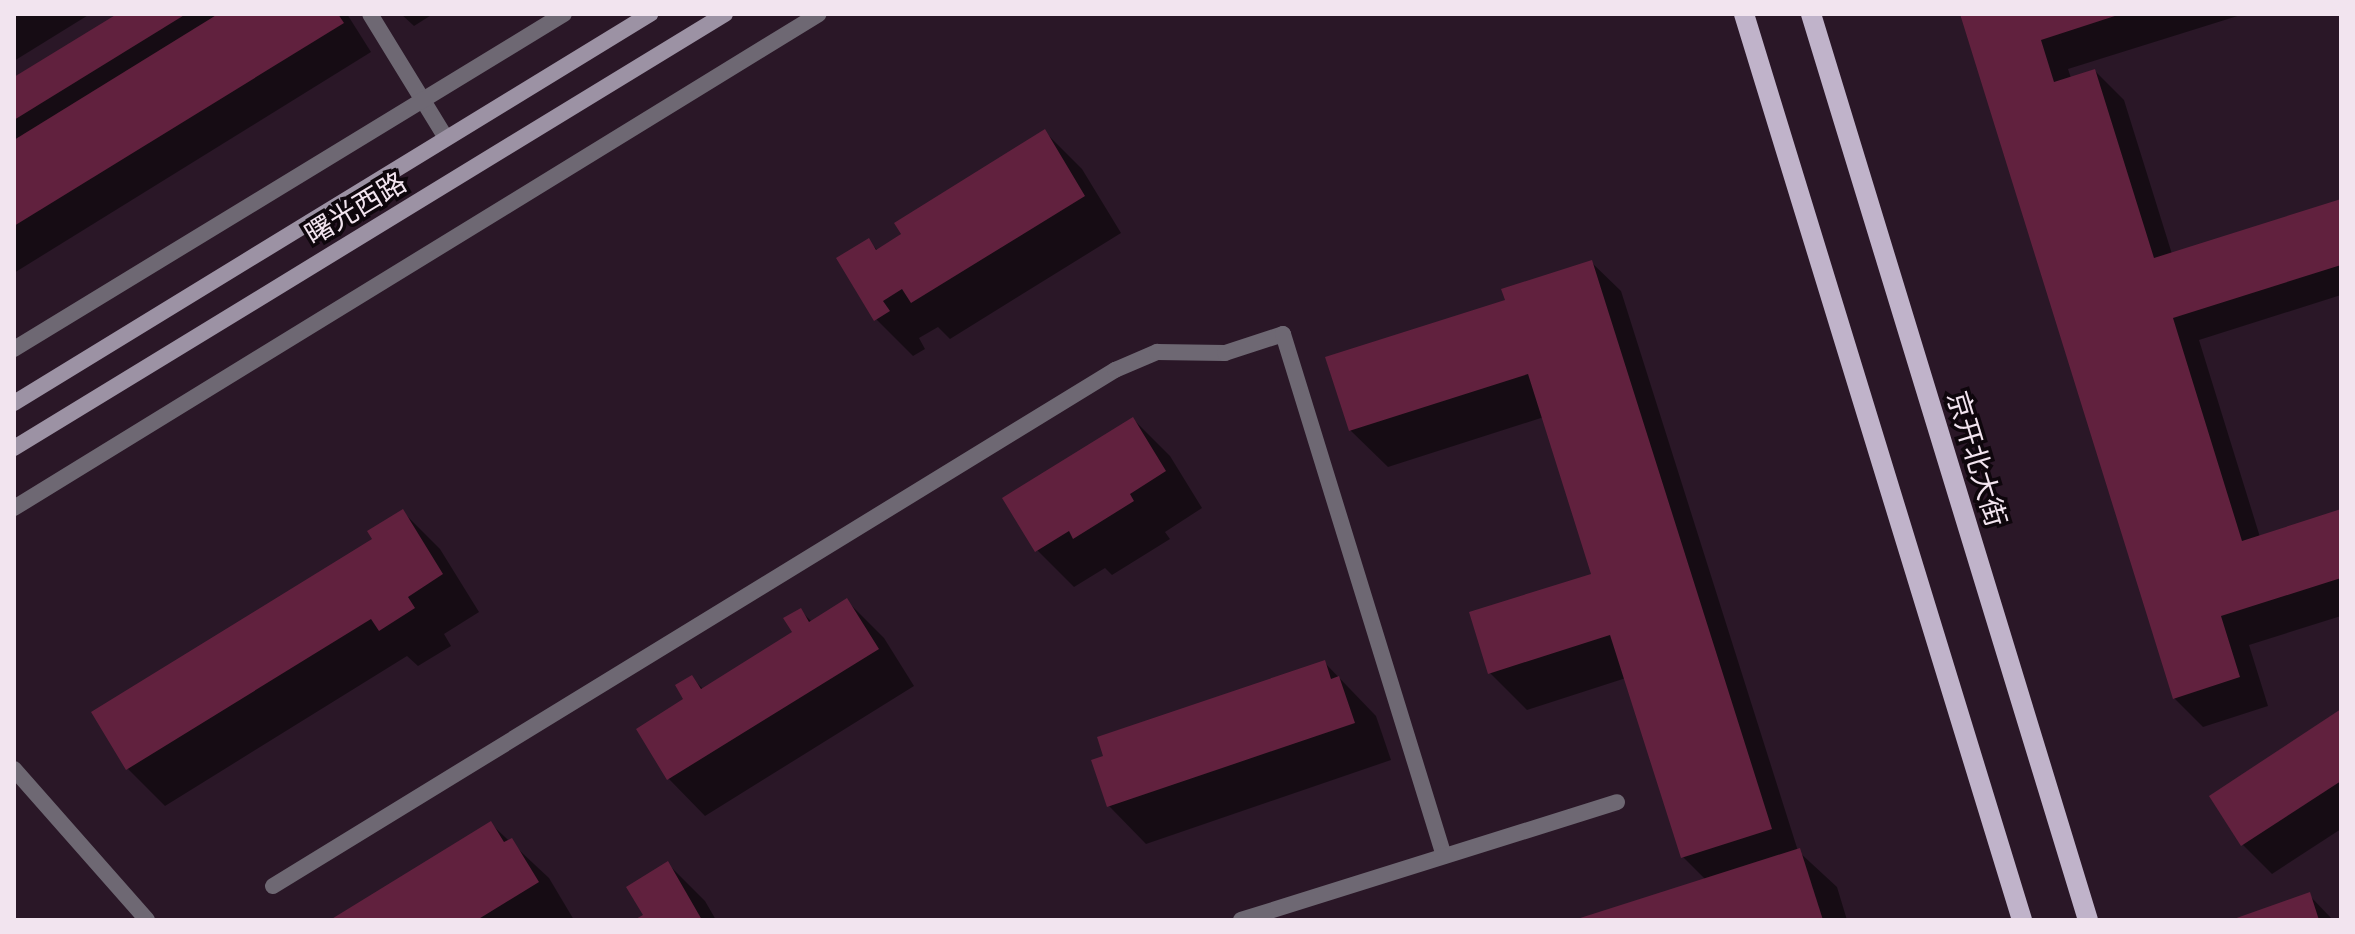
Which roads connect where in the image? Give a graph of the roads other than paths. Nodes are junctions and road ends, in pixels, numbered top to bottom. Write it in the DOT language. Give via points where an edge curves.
graph roads {
  1 [pos="370,14"];
  2 [pos="564,14"];
  3 [pos="650,14"];
  4 [pos="725,14"];
  5 [pos="819,14"];
  6 [pos="1744,14"];
  7 [pos="1811,14"];
  8 [pos="423,100"];
  9 [pos="446,138"];
  10 [pos="14,349"];
  11 [pos="14,403"];
  12 [pos="14,448"];
  13 [pos="14,508"];
  14 [pos="14,769"];
  15 [pos="1617,802"];
  16 [pos="1444,856"];
  17 [pos="273,886"];
  18 [pos="147,920"];
  19 [pos="1241,920"];
  20 [pos="2022,920"];
  21 [pos="2088,920"];
  1 -- 8 [label="street"];
  2 -- 8 [label="street"];
  3 -- 9 [label="main road, 曙光西路"];
  4 -- 12 [label="main road, 曙光西路"];
  5 -- 13 [label="street"];
  6 -- 20 [label="main road"];
  7 -- 21 [label="main road, 京开北大街"];
  8 -- 9 [label="street"];
  8 -- 10 [label="street"];
  9 -- 11 [label="main road, 曙光西路"];
  14 -- 18 [label="street"];
  15 -- 16 [label="street"];
  16 -- 17 [label="street" via="1283,334 1225,353 1157,352 1115,370"];
  16 -- 19 [label="street"];
}
